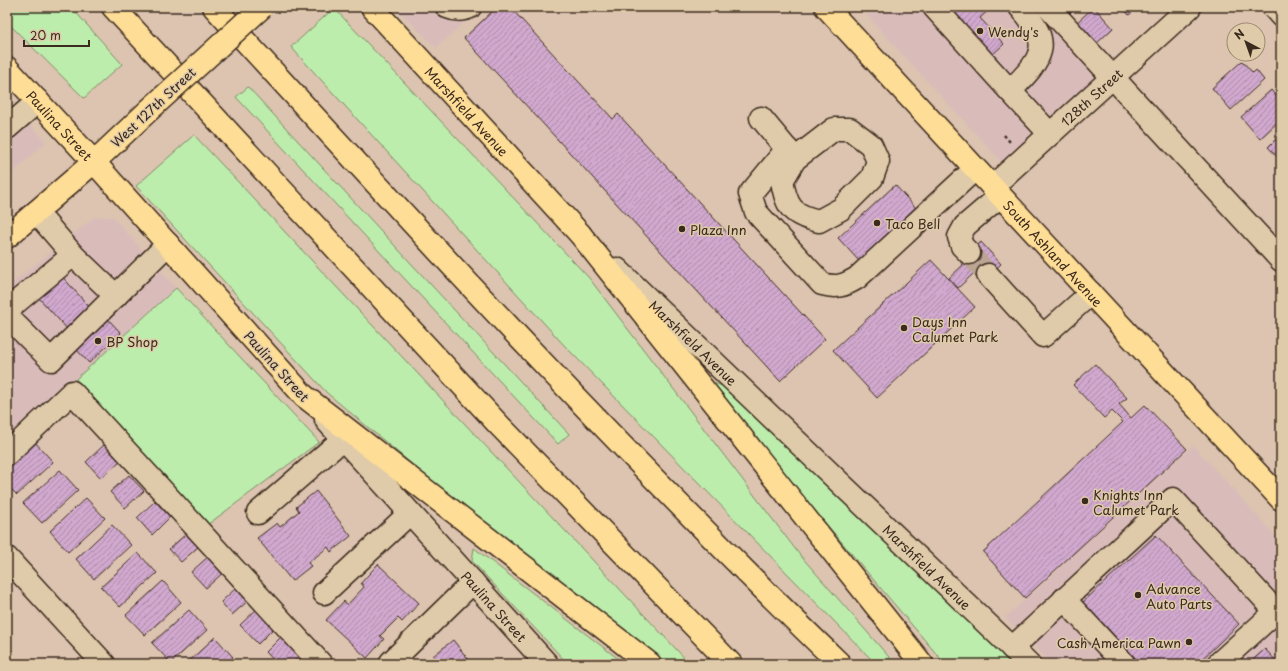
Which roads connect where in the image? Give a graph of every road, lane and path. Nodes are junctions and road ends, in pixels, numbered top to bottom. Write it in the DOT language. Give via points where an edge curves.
graph roads {
  1 [pos="113,7"];
  2 [pos="214,7"];
  3 [pos="262,7"];
  4 [pos="447,7"];
  5 [pos="470,7"];
  6 [pos="826,7"];
  7 [pos="934,7"];
  8 [pos="1020,7"];
  9 [pos="1048,7"];
  10 [pos="1190,7"];
  11 [pos="1273,7"];
  12 [pos="381,10"];
  13 [pos="1281,16"];
  14 [pos="7,68"];
  15 [pos="1112,78"];
  16 [pos="1010,91"];
  17 [pos="38,101"];
  18 [pos="761,118"];
  19 [pos="7,128"];
  20 [pos="1050,134"];
  21 [pos="1004,135"];
  22 [pos="1013,144"];
  23 [pos="791,154"];
  24 [pos="94,162"];
  25 [pos="975,169"];
  26 [pos="996,191"];
  27 [pos="36,212"];
  28 [pos="580,234"];
  29 [pos="7,236"];
  30 [pos="168,244"];
  31 [pos="969,254"];
  32 [pos="73,255"];
  33 [pos="1281,260"];
  34 [pos="988,275"];
  35 [pos="1091,293"];
  36 [pos="116,296"];
  37 [pos="7,310"];
  38 [pos="7,316"];
  39 [pos="304,396"];
  40 [pos="343,439"];
  41 [pos="7,454"];
  42 [pos="1281,499"];
  43 [pos="258,512"];
  44 [pos="410,513"];
  45 [pos="7,558"];
  46 [pos="473,582"];
  47 [pos="324,593"];
  48 [pos="1064,599"];
  49 [pos="1279,612"];
  50 [pos="1012,648"];
  51 [pos="391,662"];
  52 [pos="545,663"];
  53 [pos="104,664"];
  54 [pos="321,664"];
  55 [pos="650,664"];
  56 [pos="731,664"];
  57 [pos="840,664"];
  58 [pos="922,664"];
  59 [pos="1029,664"];
  60 [pos="1124,664"];
  61 [pos="1218,664"];
  1 -- 56 [label="main road" via="498,424"];
  2 -- 57 [label="main road" via="407,218 586,407"];
  3 -- 24 [label="main road, West 127th Street, bridge"];
  4 -- 5 [label="street" via="457,10"];
  6 -- 25 [label="main road, South Ashland Avenue"];
  7 -- 16 [label="street"];
  8 -- 16 [label="street" via="1038,28 1042,40 1041,50 1028,74"];
  9 -- 15 [label="street"];
  10 -- 15 [label="street, 128th Street"];
  11 -- 13 [label="street"];
  12 -- 28 [label="main road, Marshfield Avenue"];
  14 -- 17 [label="main road, Paulina Street"];
  15 -- 20 [label="street, 128th Street"];
  15 -- 33 [label="street"];
  16 -- 20 [label="street"];
  17 -- 19 [label="street"];
  17 -- 24 [label="main road, Paulina Street"];
  18 -- 23 [label="street"];
  20 -- 26 [label="street, 128th Street"];
  21 -- 22 [label="path"];
  23 -- 23 [label="street" via="782,182 786,201 801,217 819,221 841,208 872,178 878,161 871,145 850,129 834,128"];
  23 -- 25 [label="street" via="750,194 756,212 822,284 834,288 857,278"];
  24 -- 27 [label="main road, West 127th Street"];
  24 -- 30 [label="main road, Paulina Street"];
  25 -- 26 [label="main road, South Ashland Avenue"];
  26 -- 31 [label="street, 128th Street" via="965,226 959,237"];
  26 -- 35 [label="main road, South Ashland Avenue"];
  27 -- 29 [label="main road, West 127th Street"];
  27 -- 32 [label="street"];
  28 -- 50 [label="street, Marshfield Avenue"];
  28 -- 58 [label="main road"];
  30 -- 36 [label="street"];
  30 -- 39 [label="main road, Paulina Street"];
  32 -- 36 [label="street"];
  32 -- 37 [label="street"];
  34 -- 35 [label="street" via="1043,336"];
  35 -- 42 [label="main road, South Ashland Avenue"];
  36 -- 38 [label="street" via="51,360"];
  39 -- 40 [label="street, Paulina Street"];
  39 -- 55 [label="main road"];
  40 -- 43 [label="street"];
  40 -- 44 [label="street, Paulina Street"];
  41 -- 54 [label="street" via="72,392"];
  44 -- 46 [label="street, Paulina Street"];
  44 -- 47 [label="street"];
  45 -- 53 [label="street"];
  46 -- 51 [label="street"];
  46 -- 52 [label="street, Paulina Street"];
  48 -- 49 [label="street" via="1173,499"];
  48 -- 50 [label="street"];
  48 -- 60 [label="street"];
  49 -- 61 [label="street"];
  50 -- 59 [label="street, Marshfield Avenue"];
}
